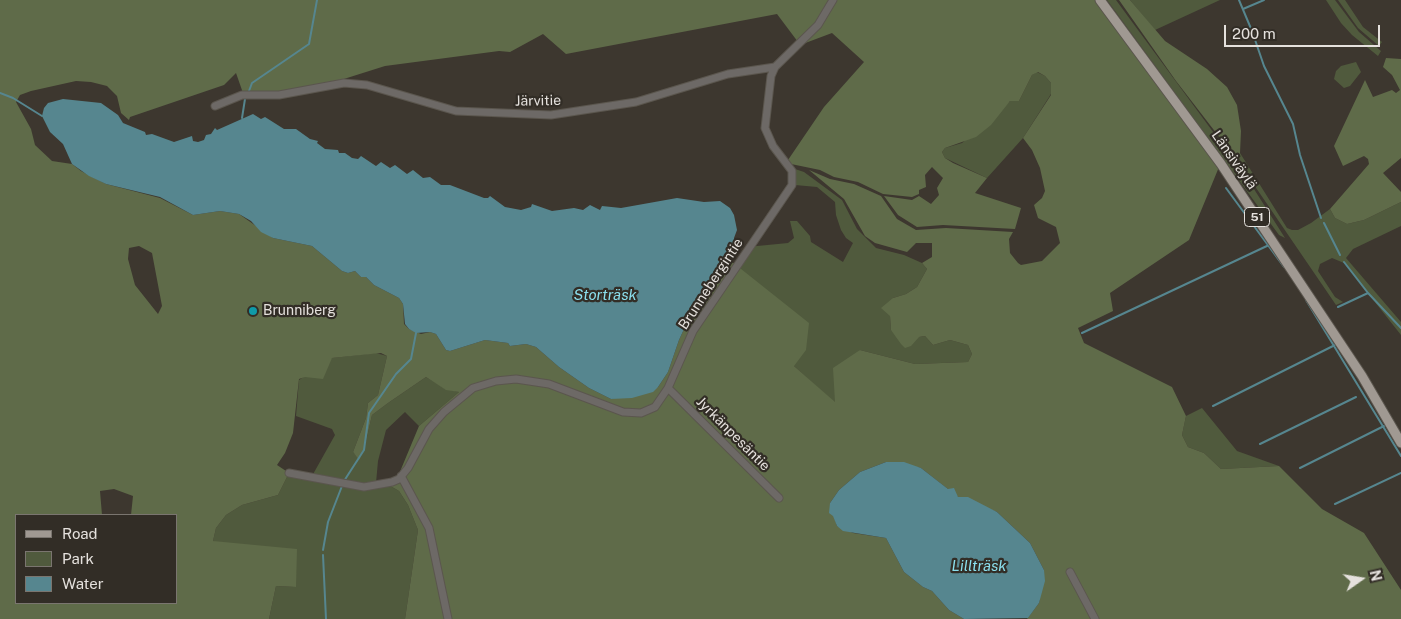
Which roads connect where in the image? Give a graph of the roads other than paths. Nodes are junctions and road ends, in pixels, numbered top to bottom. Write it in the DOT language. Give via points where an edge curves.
graph roads {
  1 [pos="833,0"];
  2 [pos="1100,0"];
  3 [pos="775,67"];
  4 [pos="214,106"];
  5 [pos="668,388"];
  6 [pos="1401,443"];
  7 [pos="289,473"];
  8 [pos="402,476"];
  9 [pos="779,498"];
  10 [pos="1070,572"];
  11 [pos="448,619"];
  12 [pos="1095,619"];
  1 -- 3 [label="street" via="818,25"];
  2 -- 6 [label="main road, Länsiväylä / 51" via="1221,164 1362,376"];
  3 -- 4 [label="street, Järvitie" via="728,74 636,102 551,115 456,111 367,85 344,83 267,96 242,95"];
  3 -- 5 [label="street, Brunnebergintie" via="769,84 765,128 773,146 790,166 794,182 693,331"];
  5 -- 8 [label="street, Brunnebergintie" via="655,407 635,413 623,412 532,380 507,380 477,386 462,395 429,429"];
  5 -- 9 [label="street, Jyrkänpesäntie"];
  7 -- 8 [label="street" via="364,487 387,484"];
  8 -- 11 [label="street" via="429,528"];
  10 -- 12 [label="street"];
}
